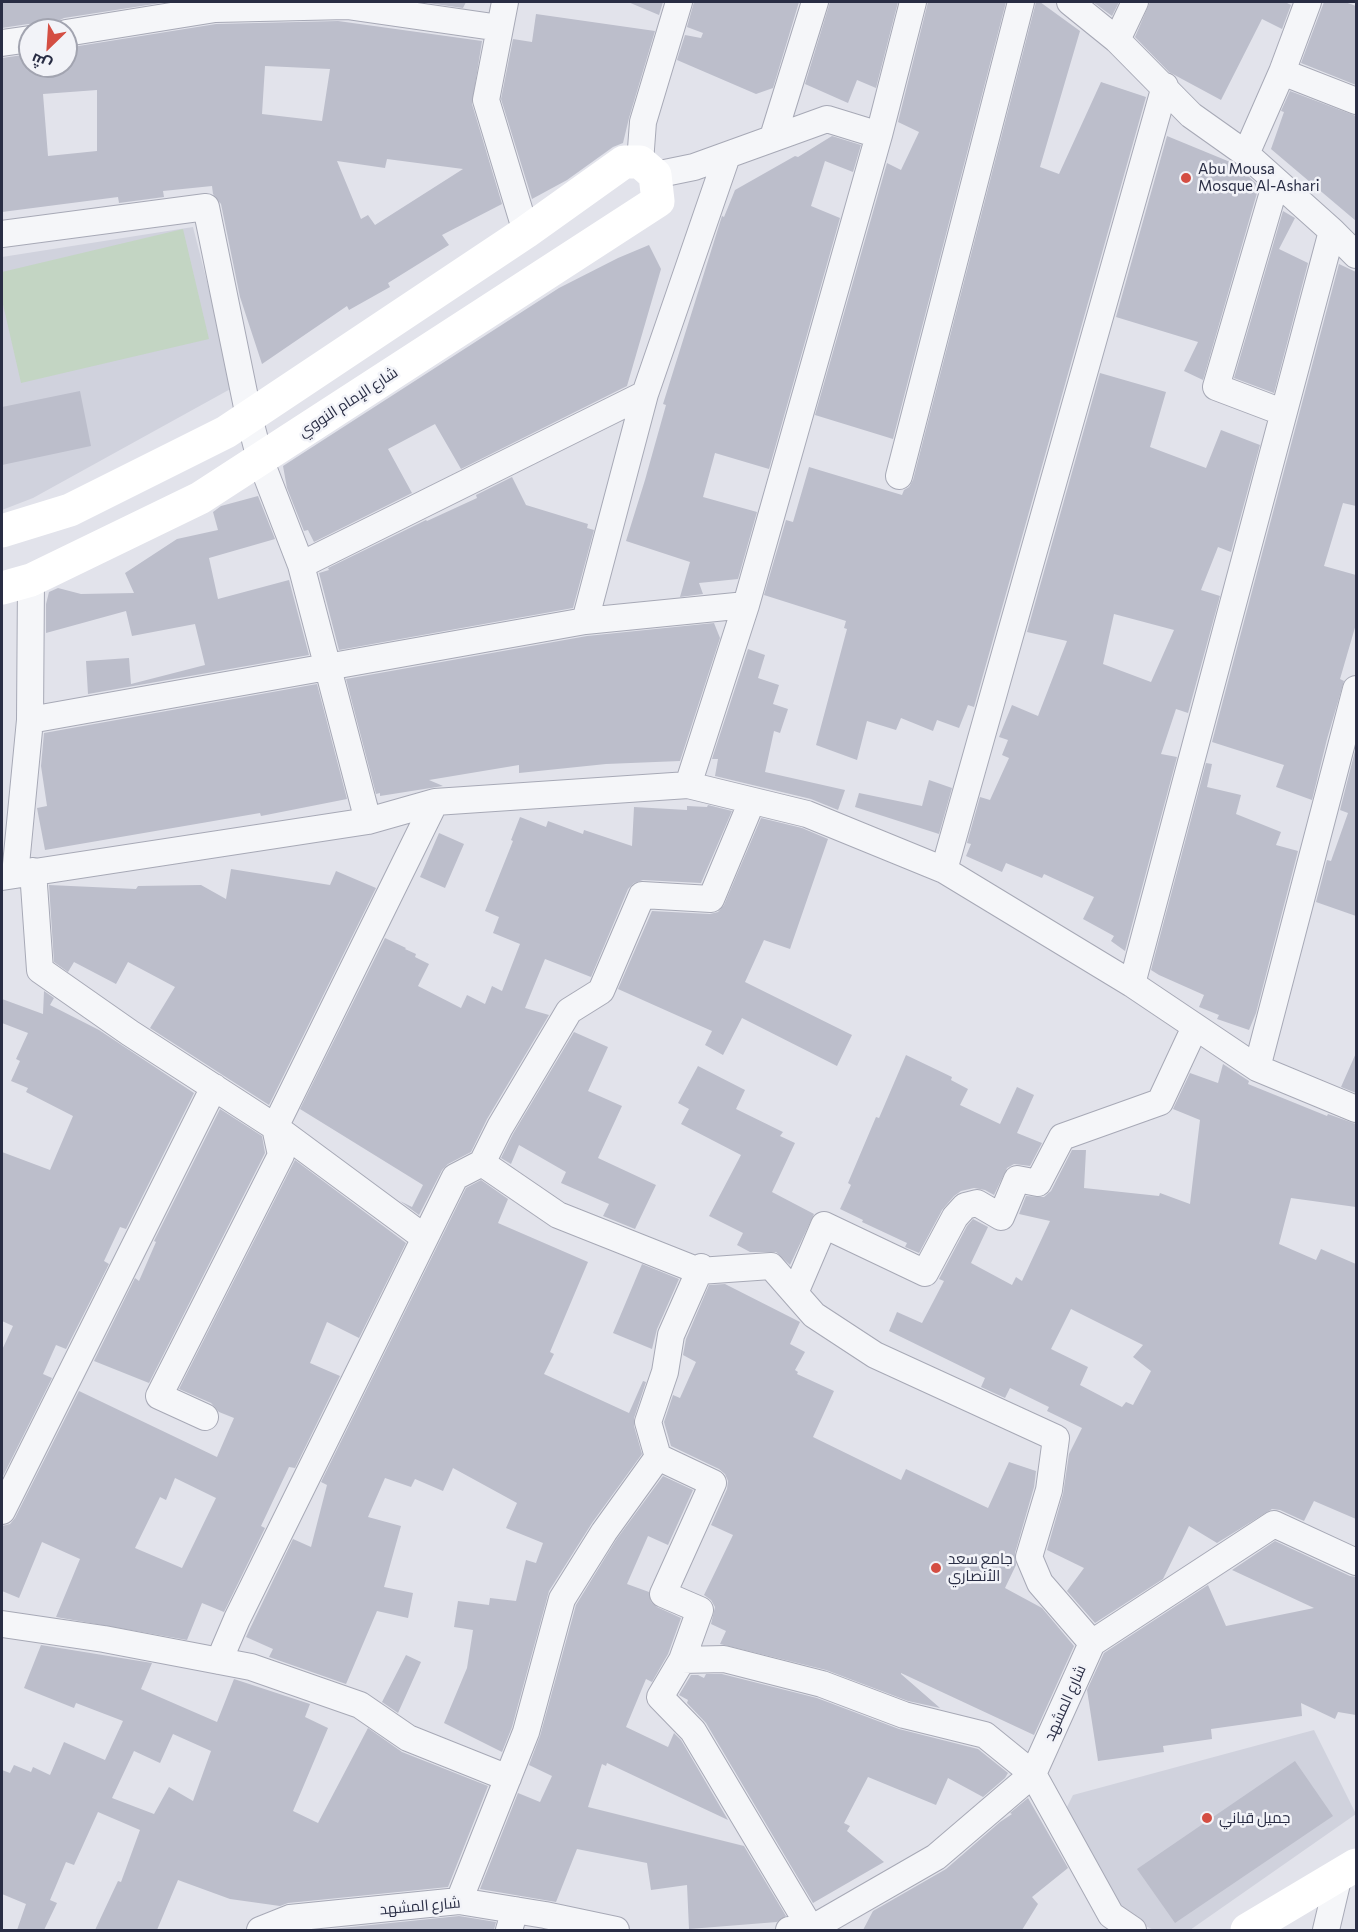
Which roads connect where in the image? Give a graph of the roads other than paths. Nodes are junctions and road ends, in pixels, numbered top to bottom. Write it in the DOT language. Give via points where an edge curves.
graph roads {
  1 [pos="505,2"];
  2 [pos="679,2"];
  3 [pos="815,2"];
  4 [pos="913,2"];
  5 [pos="1021,2"];
  6 [pos="1070,2"];
  7 [pos="1135,2"];
  8 [pos="1308,2"];
  9 [pos="500,28"];
  10 [pos="78,31"];
  11 [pos="1117,40"];
  12 [pos="18,41"];
  13 [pos="2,43"];
  14 [pos="1282,72"];
  15 [pos="1165,86"];
  16 [pos="1356,101"];
  17 [pos="879,135"];
  18 [pos="773,137"];
  19 [pos="1246,154"];
  20 [pos="727,156"];
  21 [pos="648,169"];
  22 [pos="1276,183"];
  23 [pos="1332,231"];
  24 [pos="526,232"];
  25 [pos="2,234"];
  26 [pos="1356,255"];
  27 [pos="645,394"];
  28 [pos="1282,412"];
  29 [pos="249,417"];
  30 [pos="260,459"];
  31 [pos="899,476"];
  32 [pos="2,531"];
  33 [pos="301,565"];
  34 [pos="16,584"];
  35 [pos="746,605"];
  36 [pos="585,621"];
  37 [pos="329,668"];
  38 [pos="1356,695"];
  39 [pos="30,720"];
  40 [pos="688,785"];
  41 [pos="752,801"];
  42 [pos="435,802"];
  43 [pos="368,821"];
  44 [pos="944,870"];
  45 [pos="17,874"];
  46 [pos="1132,984"];
  47 [pos="1195,1027"];
  48 [pos="1257,1068"];
  49 [pos="214,1087"];
  50 [pos="1356,1108"];
  51 [pos="275,1127"];
  52 [pos="482,1163"];
  53 [pos="425,1238"];
  54 [pos="700,1269"];
  55 [pos="795,1293"];
  56 [pos="205,1417"];
  57 [pos="658,1457"];
  58 [pos="2,1511"];
  59 [pos="1356,1562"];
  60 [pos="2,1624"];
  61 [pos="1092,1643"];
  62 [pos="682,1660"];
  63 [pos="219,1661"];
  64 [pos="1033,1774"];
  65 [pos="508,1778"];
  66 [pos="1348,1870"];
  67 [pos="459,1900"];
  68 [pos="512,1920"];
  69 [pos="260,1930"];
  70 [pos="616,1930"];
  71 [pos="800,1930"];
  72 [pos="1133,1930"];
  73 [pos="1247,1930"];
  74 [pos="1326,1930"];
  1 -- 9 [label="street"];
  2 -- 21 [label="street" via="643,122"];
  3 -- 18 [label="street"];
  4 -- 17 [label="street"];
  5 -- 31 [label="street"];
  6 -- 11 [label="street"];
  7 -- 11 [label="street"];
  8 -- 14 [label="street"];
  9 -- 10 [label="street" via="347,6 215,9"];
  9 -- 24 [label="street" via="486,100"];
  11 -- 15 [label="street"];
  12 -- 13 [label="street"];
  14 -- 16 [label="street"];
  14 -- 19 [label="street"];
  15 -- 19 [label="street" via="1191,115"];
  15 -- 44 [label="street"];
  17 -- 18 [label="street" via="827,119"];
  17 -- 35 [label="street"];
  18 -- 20 [label="street"];
  19 -- 22 [label="street"];
  20 -- 21 [label="street" via="694,167"];
  20 -- 27 [label="street"];
  21 -- 24 [label="street" via="624,162"];
  21 -- 30 [label="street, شارع الإمام النووي" via="658,201"];
  22 -- 23 [label="street"];
  22 -- 28 [label="street" via="1216,387"];
  23 -- 26 [label="street"];
  23 -- 28 [label="street"];
  24 -- 29 [label="street"];
  25 -- 29 [label="street" via="206,207"];
  27 -- 33 [label="street"];
  27 -- 36 [label="street"];
  28 -- 46 [label="street"];
  29 -- 30 [label="street"];
  29 -- 32 [label="street" via="70,510"];
  30 -- 33 [label="street"];
  30 -- 34 [label="street, شارع الإمام النووي" via="200,498"];
  33 -- 37 [label="street"];
  34 -- 39 [label="street"];
  35 -- 36 [label="street"];
  35 -- 40 [label="street"];
  36 -- 37 [label="street"];
  37 -- 39 [label="street"];
  37 -- 43 [label="street"];
  38 -- 48 [label="street"];
  39 -- 45 [label="street"];
  40 -- 41 [label="street"];
  40 -- 42 [label="street"];
  41 -- 44 [label="street" via="807,814"];
  41 -- 52 [label="street" via="711,899 642,895 601,991 569,1011"];
  42 -- 43 [label="street"];
  42 -- 51 [label="street"];
  43 -- 45 [label="street"];
  44 -- 46 [label="street"];
  45 -- 49 [label="street" via="40,970"];
  46 -- 47 [label="street"];
  47 -- 48 [label="street"];
  47 -- 55 [label="street" via="1160,1102 1062,1137 1038,1183 1017,1179 1001,1217 976,1203 965,1206 925,1273 824,1225"];
  48 -- 50 [label="street"];
  49 -- 51 [label="street"];
  49 -- 58 [label="street"];
  51 -- 53 [label="street"];
  51 -- 56 [label="street" via="281,1155 159,1396"];
  52 -- 53 [label="street" via="455,1177"];
  52 -- 54 [label="street" via="558,1215"];
  53 -- 63 [label="street"];
  54 -- 55 [label="street" via="771,1266"];
  54 -- 57 [label="street" via="671,1335 665,1372 648,1422"];
  55 -- 61 [label="street" via="814,1315 875,1355 1056,1438 1049,1490 1029,1557 1040,1583"];
  57 -- 62 [label="street" via="713,1483 663,1594 700,1610"];
  57 -- 65 [label="street" via="562,1599 526,1732"];
  59 -- 61 [label="street" via="1274,1524"];
  60 -- 63 [label="street"];
  61 -- 64 [label="street, شارع المشهد"];
  62 -- 64 [label="street" via="724,1659 822,1684 904,1715 985,1735"];
  62 -- 71 [label="street" via="660,1697 693,1731"];
  63 -- 65 [label="street" via="251,1667 360,1705 408,1738"];
  64 -- 71 [label="street, شارع المشهد" via="936,1857"];
  64 -- 72 [label="street" via="1111,1915"];
  65 -- 67 [label="street"];
  66 -- 73 [label="street"];
  66 -- 74 [label="street"];
  67 -- 68 [label="street, شارع المشهد"];
  67 -- 69 [label="street, شارع المشهد" via="290,1918"];
  68 -- 70 [label="street, شارع المشهد"];
}
